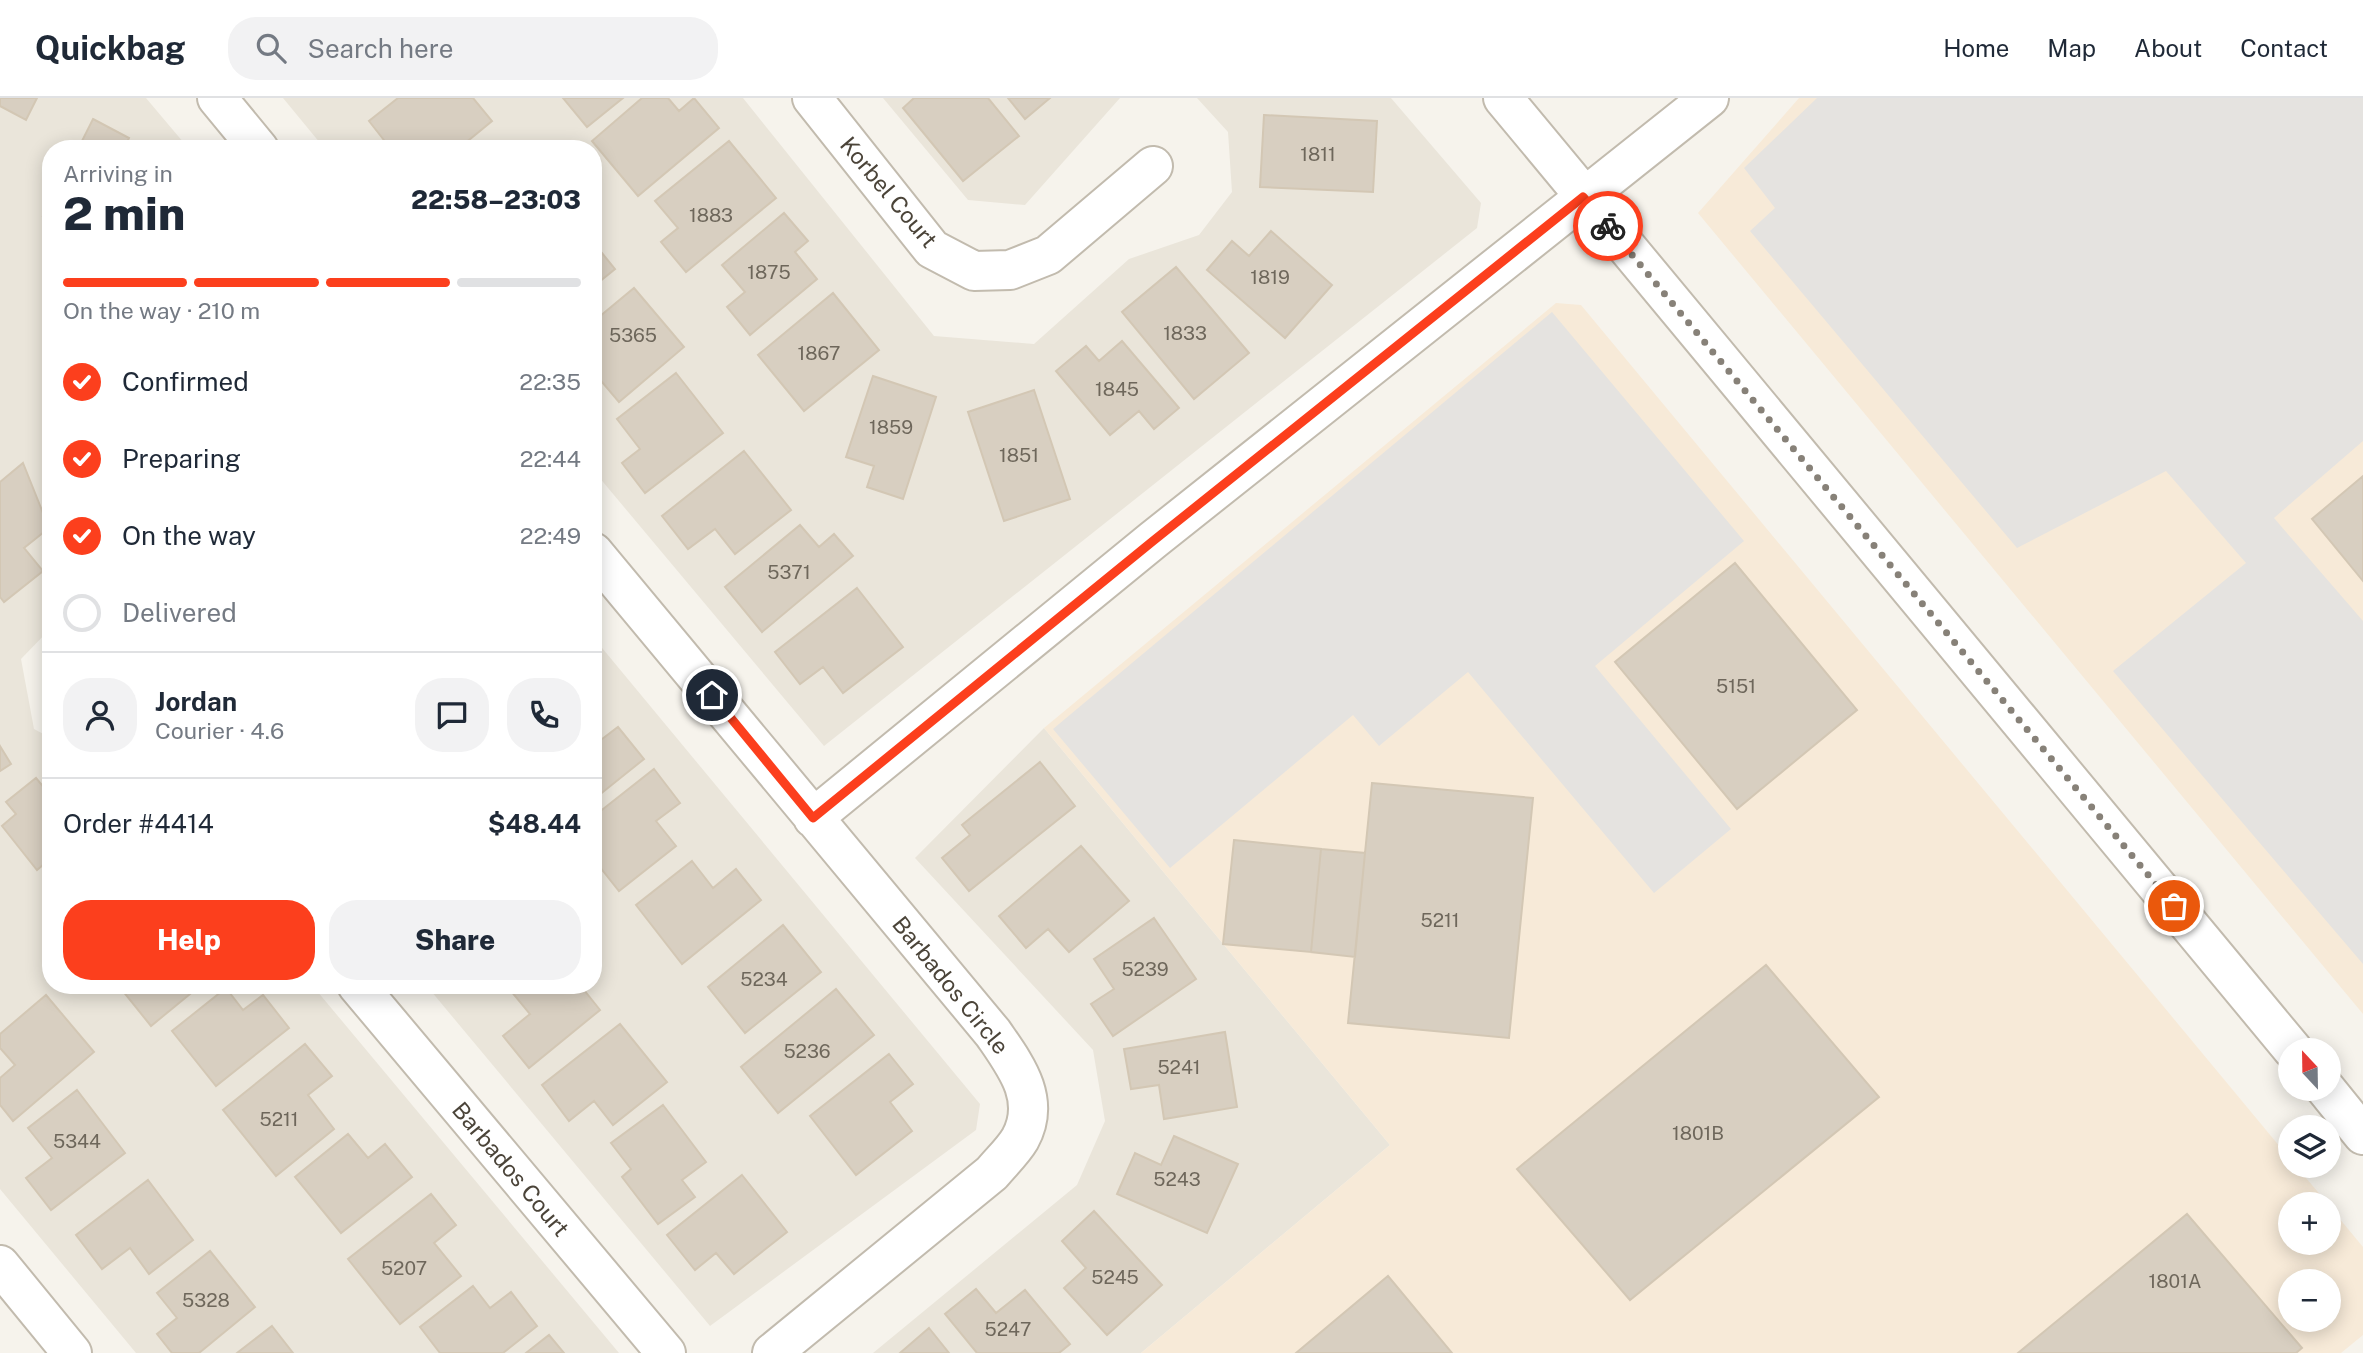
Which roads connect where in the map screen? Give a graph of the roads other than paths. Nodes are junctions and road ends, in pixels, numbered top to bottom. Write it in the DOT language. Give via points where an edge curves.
graph roads {
  1 [pos="217,98"];
  2 [pos="812,98"];
  3 [pos="1503,98"];
  4 [pos="1709,98"];
  5 [pos="252,140"];
  6 [pos="1153,166"];
  7 [pos="1583,197"];
  8 [pos="602,563"];
  9 [pos="813,818"];
  10 [pos="365,994"];
  11 [pos="2283,1038"];
  12 [pos="2336,1101"];
  13 [pos="2363,1135"];
  14 [pos="0,1265"];
  15 [pos="72,1353"];
  16 [pos="666,1353"];
  17 [pos="772,1353"];
  1 -- 5 [label="street"];
  2 -- 6 [label="street, Korbel Court" via="932,248 974,271 1010,270 1048,255"];
  3 -- 7 [label="street"];
  4 -- 7 [label="street"];
  7 -- 9 [label="street"];
  7 -- 11 [label="street"];
  8 -- 9 [label="street, Barbados Circle"];
  9 -- 17 [label="street, Barbados Circle" via="993,1033 1017,1067 1030,1102 1021,1138 992,1174"];
  10 -- 16 [label="street, Barbados Court"];
  12 -- 13 [label="street"];
  14 -- 15 [label="street"];
}
